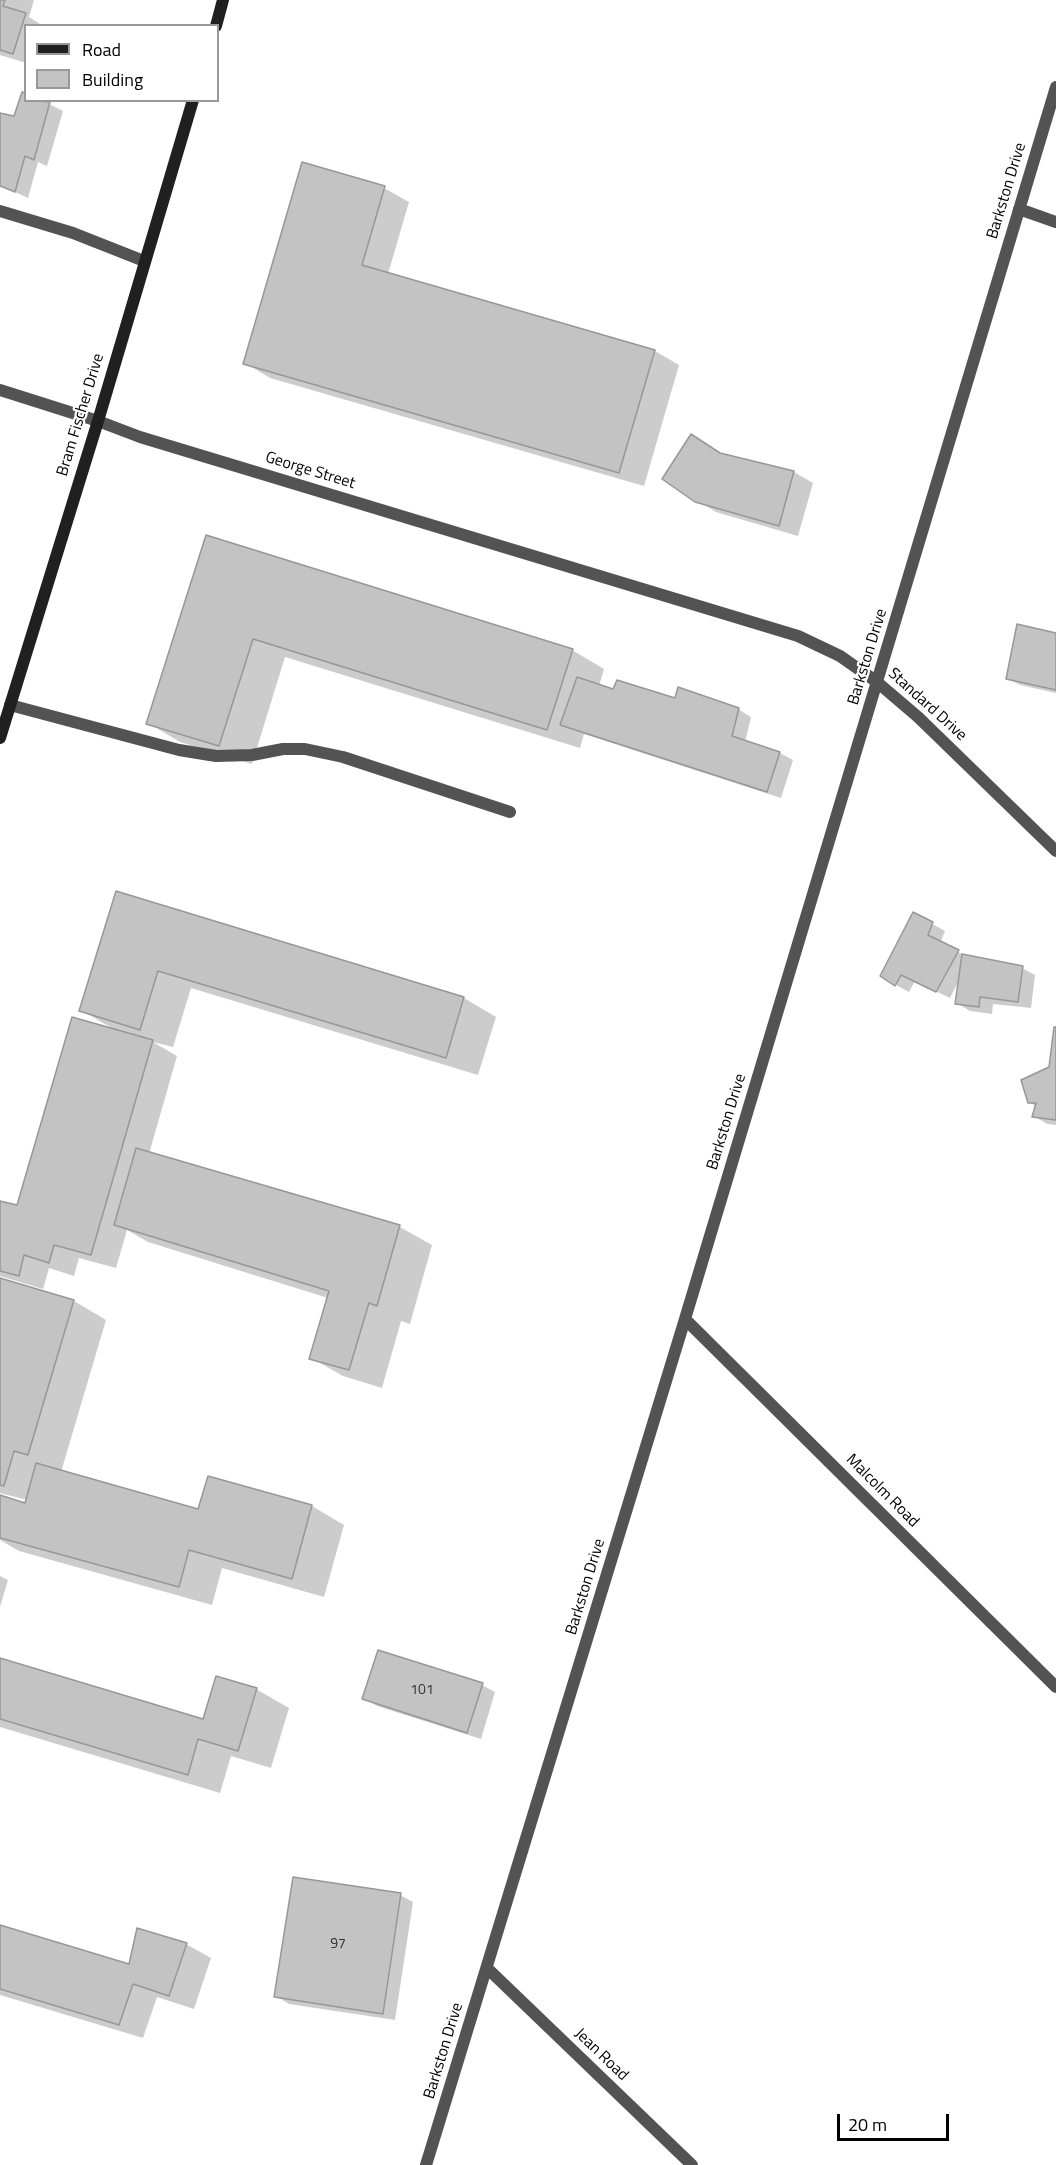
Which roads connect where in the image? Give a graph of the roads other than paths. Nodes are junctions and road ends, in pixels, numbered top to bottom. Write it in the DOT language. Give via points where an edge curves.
graph roads {
  1 [pos="223,0"];
  2 [pos="217,24"];
  3 [pos="1056,87"];
  4 [pos="192,102"];
  5 [pos="1019,209"];
  6 [pos="0,211"];
  7 [pos="1056,222"];
  8 [pos="144,261"];
  9 [pos="0,390"];
  10 [pos="98,421"];
  11 [pos="613,578"];
  12 [pos="878,682"];
  13 [pos="10,705"];
  14 [pos="2,724"];
  15 [pos="0,738"];
  16 [pos="510,812"];
  17 [pos="1056,851"];
  18 [pos="685,1319"];
  19 [pos="1056,1687"];
  20 [pos="487,1968"];
  21 [pos="426,2165"];
  22 [pos="692,2165"];
  1 -- 2 [label="main road"];
  3 -- 5 [label="street, Barkston Drive"];
  4 -- 8 [label="main road, Bram Fischer Drive"];
  5 -- 7 [label="street"];
  5 -- 12 [label="street, Barkston Drive"];
  6 -- 8 [label="street" via="73,233"];
  8 -- 10 [label="main road, Bram Fischer Drive"];
  9 -- 10 [label="street, George Street"];
  10 -- 11 [label="street, George Street" via="140,437"];
  10 -- 13 [label="main road, Bram Fischer Drive"];
  11 -- 12 [label="street, Standard Drive" via="798,636 840,656"];
  12 -- 17 [label="street, Standard Drive"];
  12 -- 18 [label="street, Barkston Drive"];
  13 -- 14 [label="main road, Bram Fischer Drive"];
  13 -- 16 [label="street" via="179,750 216,756 305,749 343,757"];
  14 -- 15 [label="main road, Bram Fischer Drive"];
  18 -- 19 [label="street, Malcolm Road"];
  18 -- 20 [label="street, Barkston Drive"];
  20 -- 21 [label="street, Barkston Drive"];
  20 -- 22 [label="street, Jean Road"];
}
